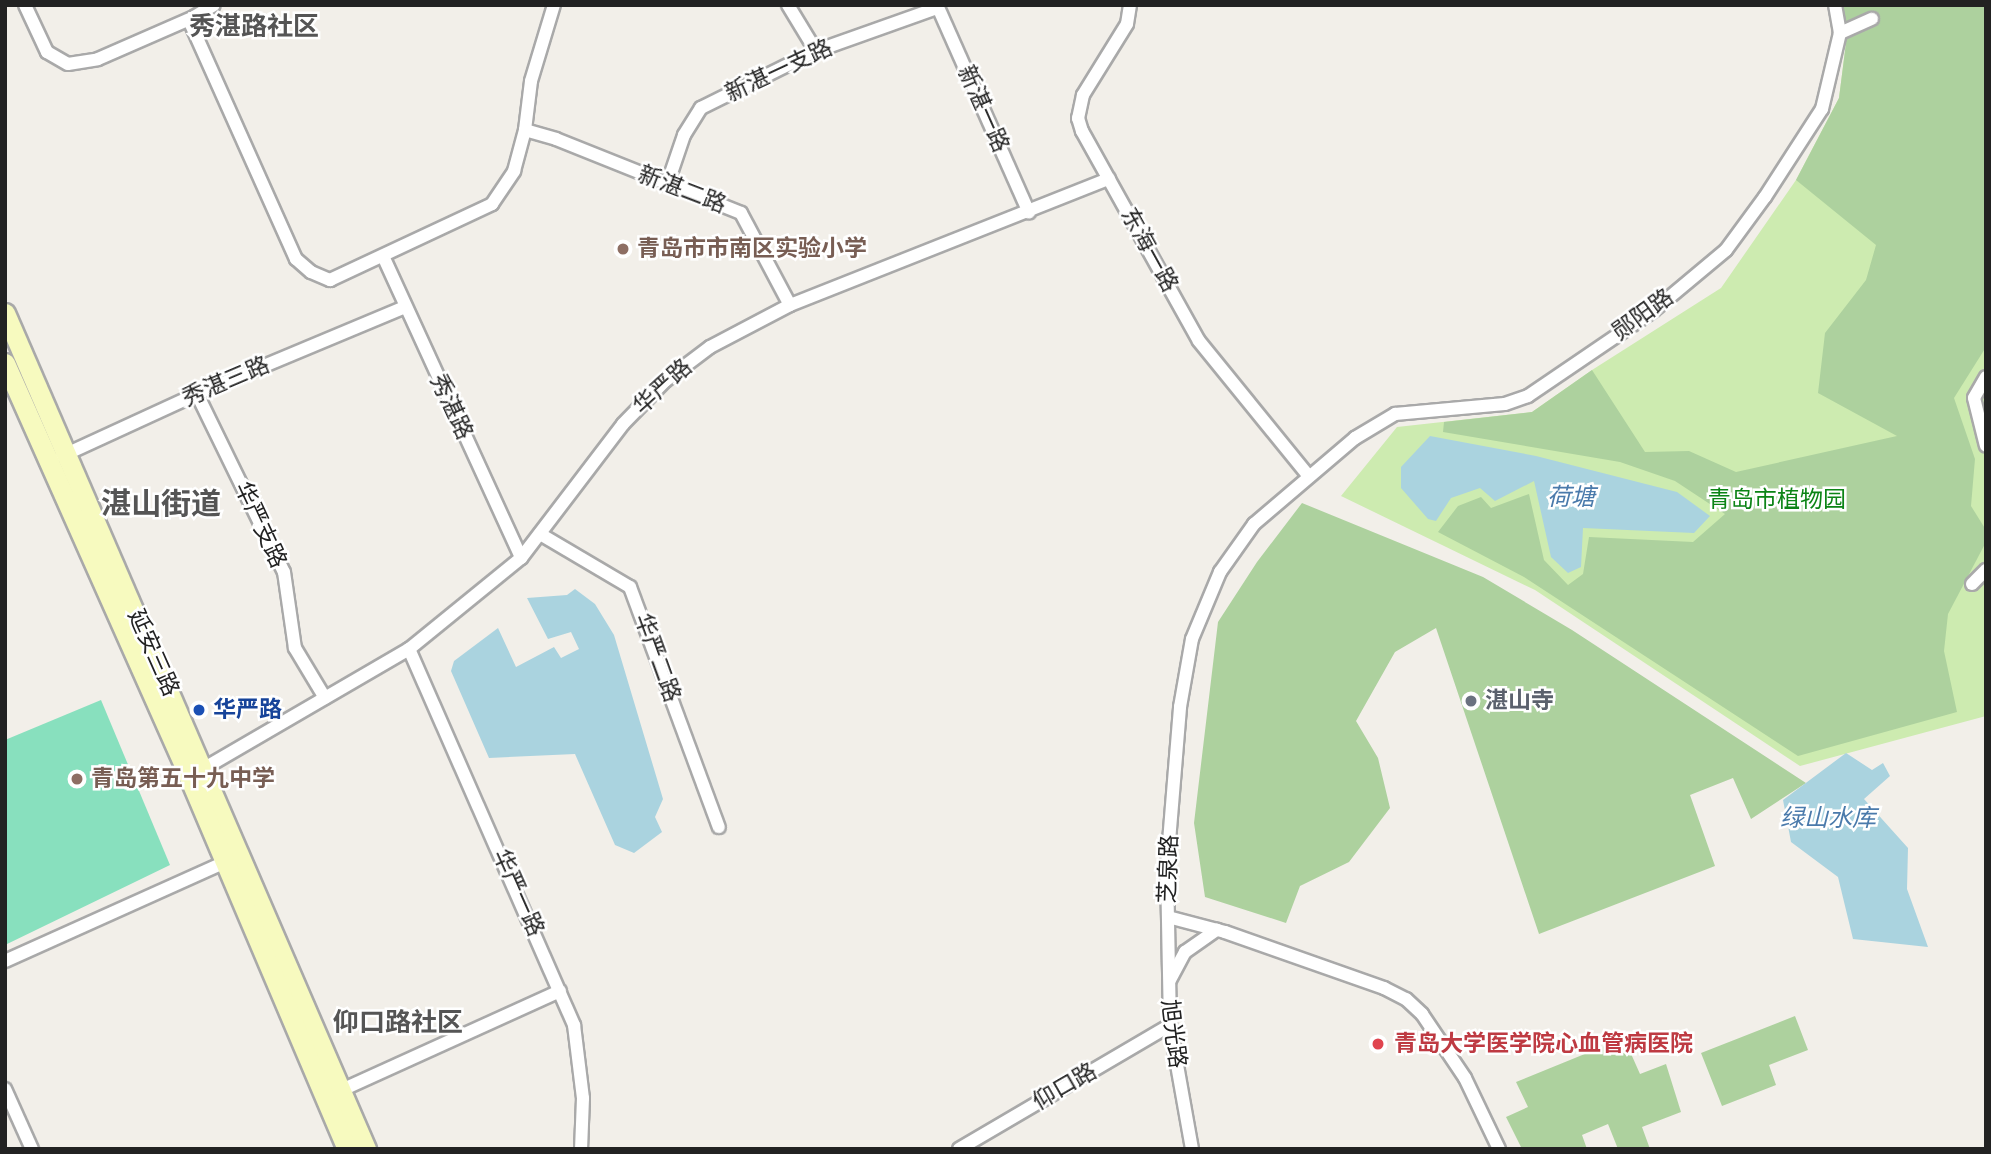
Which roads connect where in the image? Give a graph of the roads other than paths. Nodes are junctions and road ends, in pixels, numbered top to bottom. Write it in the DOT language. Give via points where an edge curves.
graph roads {
  1 [pos="25,5"];
  2 [pos="214,5"];
  3 [pos="554,5"];
  4 [pos="788,5"];
  5 [pos="1130,5"];
  6 [pos="1835,5"];
  7 [pos="937,7"];
  8 [pos="1872,19"];
  9 [pos="188,20"];
  10 [pos="1840,33"];
  11 [pos="816,51"];
  12 [pos="525,130"];
  13 [pos="1109,179"];
  14 [pos="667,185"];
  15 [pos="1029,213"];
  16 [pos="383,257"];
  17 [pos="790,305"];
  18 [pos="405,307"];
  19 [pos="5,313"];
  20 [pos="5,363"];
  21 [pos="1986,377"];
  22 [pos="197,394"];
  23 [pos="1986,446"];
  24 [pos="67,454"];
  25 [pos="49,463"];
  26 [pos="1308,475"];
  27 [pos="540,534"];
  28 [pos="521,558"];
  29 [pos="1986,570"];
  30 [pos="1972,584"];
  31 [pos="409,649"];
  32 [pos="325,698"];
  33 [pos="197,773"];
  34 [pos="719,827"];
  35 [pos="225,862"];
  36 [pos="1168,918"];
  37 [pos="1217,930"];
  38 [pos="5,961"];
  39 [pos="1167,986"];
  40 [pos="560,991"];
  41 [pos="1170,1025"];
  42 [pos="5,1089"];
  43 [pos="333,1094"];
  44 [pos="32,1149"];
  45 [pos="347,1149"];
  46 [pos="366,1149"];
  47 [pos="581,1149"];
  48 [pos="960,1149"];
  49 [pos="1192,1149"];
  50 [pos="1499,1149"];
  1 -- 9 [label="street" via="47,52 68,64 98,59"];
  2 -- 9 [label="street"];
  3 -- 12 [label="street" via="531,80"];
  4 -- 11 [label="street"];
  5 -- 13 [label="street, 东海一路" via="1127,24 1079,107 1082,131"];
  6 -- 10 [label="street, 郧阳路"];
  7 -- 11 [label="street, 新湛一支路"];
  7 -- 15 [label="street, 新湛一路"];
  8 -- 10 [label="street"];
  9 -- 16 [label="street" via="296,259 330,280"];
  10 -- 26 [label="street, 郧阳路" via="1822,108 1765,197 1726,250 1653,311 1528,396 1506,404 1395,414 1354,438"];
  11 -- 14 [label="street, 新湛一支路" via="701,108 684,135"];
  12 -- 14 [label="street, 新湛二路"];
  12 -- 16 [label="street" via="514,171 492,204"];
  13 -- 15 [label="street, 华严路"];
  13 -- 26 [label="street, 东海一路" via="1199,341"];
  14 -- 17 [label="street, 新湛二路" via="741,213"];
  15 -- 17 [label="street, 华严路"];
  16 -- 18 [label="street, 秀湛路"];
  17 -- 27 [label="street, 华严路" via="710,347 665,381 623,424"];
  18 -- 22 [label="street, 秀湛三路"];
  18 -- 28 [label="street, 秀湛路"];
  19 -- 24 [label="main road, 延安三路"];
  20 -- 25 [label="main road, 延安三路"];
  21 -- 23 [label="street" via="1974,398"];
  22 -- 24 [label="street, 秀湛三路"];
  22 -- 32 [label="street, 华严支路" via="284,572 295,648"];
  24 -- 25 [label="street, 秀湛三路"];
  24 -- 33 [label="main road, 延安三路"];
  25 -- 33 [label="main road, 延安三路"];
  26 -- 36 [label="street, 芝泉路" via="1254,524 1220,572 1192,639 1179,721 1167,866"];
  27 -- 28 [label="street, 华严路"];
  27 -- 34 [label="street, 华严二路" via="630,587"];
  28 -- 31 [label="street, 华严路"];
  29 -- 30 [label="street"];
  31 -- 32 [label="street, 华严路"];
  31 -- 40 [label="street, 华严一路"];
  32 -- 33 [label="street, 华严路"];
  33 -- 35 [label="main road, 延安三路"];
  33 -- 43 [label="main road, 延安三路"];
  35 -- 38 [label="street"];
  35 -- 43 [label="main road, 延安三路"];
  36 -- 37 [label="street, 芝泉路"];
  36 -- 39 [label="street, 旭光路"];
  37 -- 39 [label="street" via="1185,952"];
  37 -- 50 [label="street, 芝泉路" via="1406,999 1422,1014 1465,1077"];
  39 -- 41 [label="street, 旭光路"];
  40 -- 43 [label="street"];
  40 -- 47 [label="street, 华严一路" via="574,1024 583,1098"];
  41 -- 48 [label="street, 仰口路"];
  41 -- 49 [label="street, 旭光路"];
  42 -- 44 [label="street"];
  43 -- 45 [label="main road, 延安三路"];
  43 -- 46 [label="main road, 延安三路"];
}
